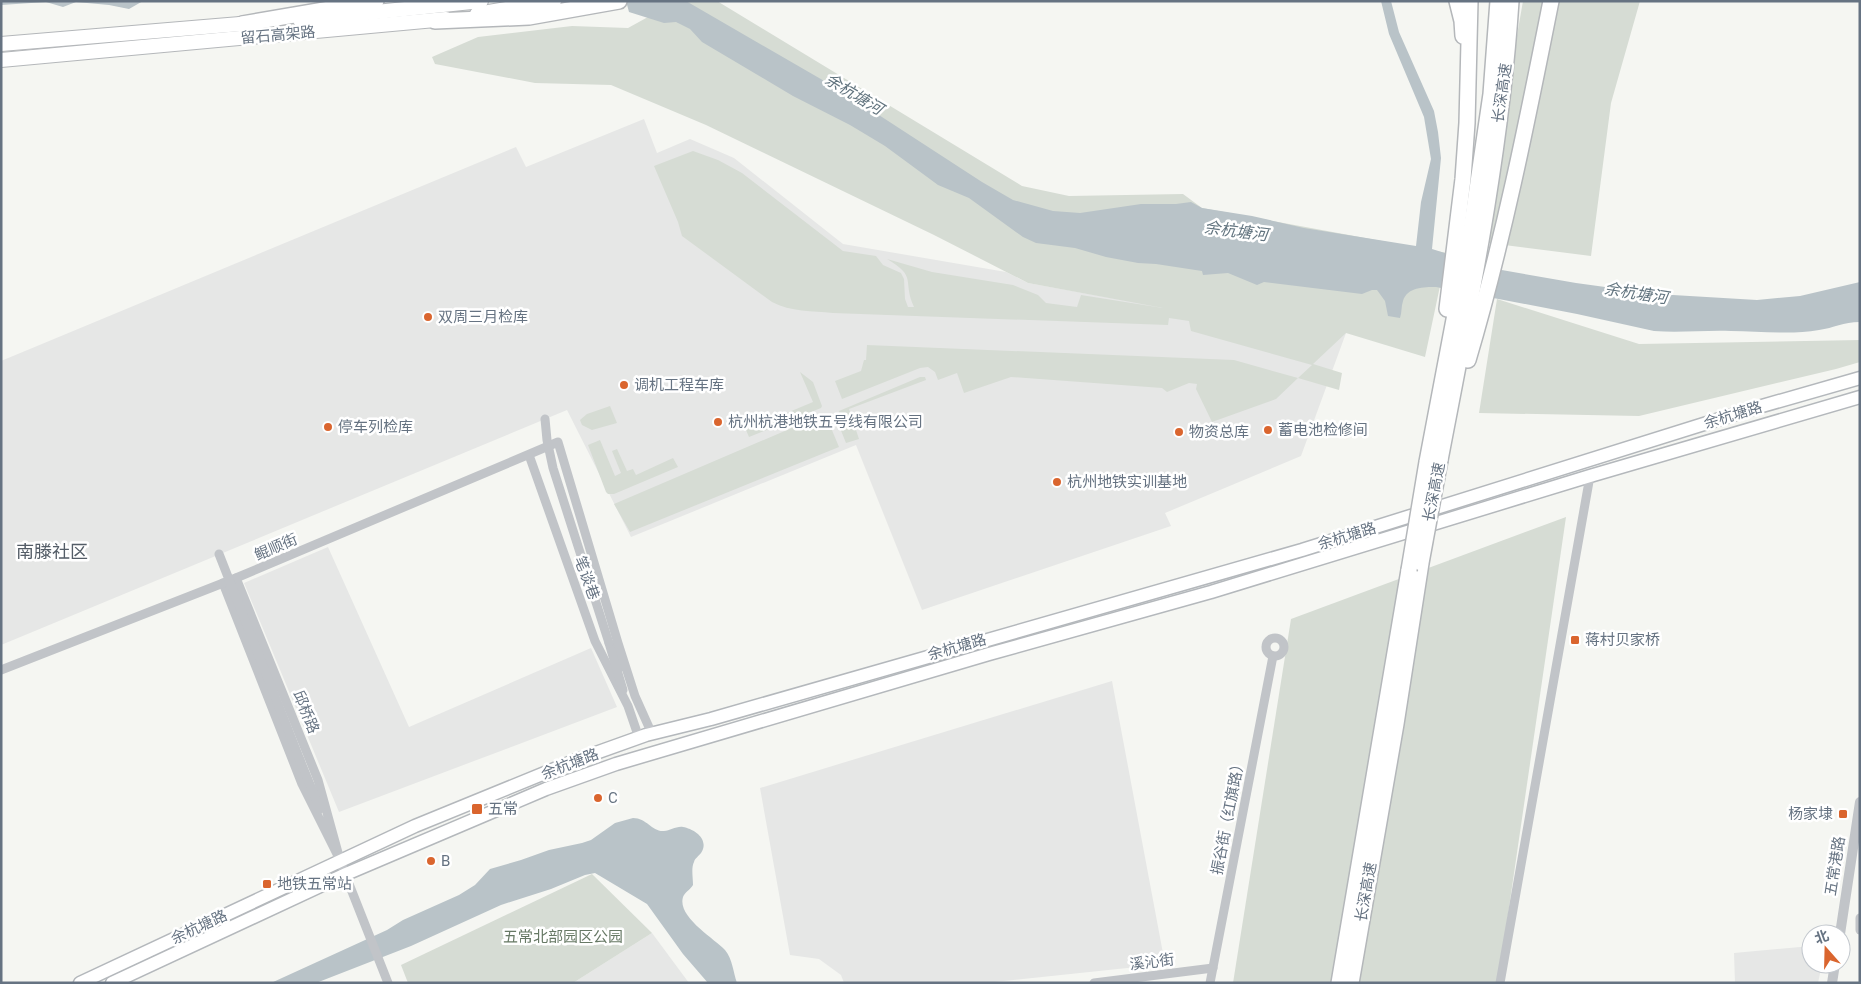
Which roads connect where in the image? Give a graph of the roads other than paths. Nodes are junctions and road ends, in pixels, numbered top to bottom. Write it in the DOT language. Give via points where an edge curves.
graph roads {
  1 [pos="376,1"];
  2 [pos="481,1"];
  3 [pos="554,1"];
  4 [pos="619,1"];
  5 [pos="1456,1"];
  6 [pos="1470,1"];
  7 [pos="1498,1"];
  8 [pos="1510,1"];
  9 [pos="1551,1"];
  10 [pos="435,21"];
  11 [pos="242,24"];
  12 [pos="1,35"];
  13 [pos="112,35"];
  14 [pos="1,44"];
  15 [pos="109,51"];
  16 [pos="1,60"];
  17 [pos="1,69"];
  18 [pos="1467,123"];
  19 [pos="1475,240"];
  20 [pos="1860,378"];
  21 [pos="1860,397"];
  22 [pos="545,419"];
  23 [pos="1438,440"];
  24 [pos="558,442"];
  25 [pos="529,455"];
  26 [pos="1590,476"];
  27 [pos="219,554"];
  28 [pos="1415,566"];
  29 [pos="236,578"];
  30 [pos="223,583"];
  31 [pos="609,642"];
  32 [pos="1273,656"];
  33 [pos="1,670"];
  34 [pos="635,696"];
  35 [pos="628,706"];
  36 [pos="652,734"];
  37 [pos="639,738"];
  38 [pos="1860,802"];
  39 [pos="1857,834"];
  40 [pos="340,860"];
  41 [pos="346,874"];
  42 [pos="1860,918"];
  43 [pos="1842,924"];
  44 [pos="1860,930"];
  45 [pos="1212,968"];
  46 [pos="80,983"];
  47 [pos="112,983"];
  48 [pos="388,983"];
  49 [pos="1094,983"];
  50 [pos="1210,983"];
  51 [pos="1339,983"];
  52 [pos="1350,983"];
  53 [pos="1500,983"];
  1 -- 11 [label="highway"];
  2 -- 11 [label="highway, 留石高架路" via="333,18"];
  3 -- 10 [label="highway, 留石高架路"];
  4 -- 10 [label="highway" via="529,18"];
  5 -- 18 [label="highway" via="1462,21 1467,71"];
  6 -- 18 [label="highway"];
  7 -- 19 [label="highway, 长深高速"];
  8 -- 19 [label="highway, 长深高速" via="1507,60"];
  9 -- 23 [label="highway" via="1519,160 1485,300"];
  10 -- 15 [label="highway, 留石高架路"];
  11 -- 13 [label="highway, 留石高架路"];
  12 -- 13 [label="highway"];
  13 -- 14 [label="highway, 留石高架路"];
  15 -- 16 [label="highway, 留石高架路"];
  15 -- 17 [label="highway"];
  18 -- 23 [label="highway" via="1449,291"];
  19 -- 23 [label="highway, 长深高速"];
  20 -- 36 [label="main road, 余杭塘路" via="1302,550"];
  21 -- 26 [label="main road, 余杭塘路"];
  22 -- 31 [label="street, 笔谈巷, bridge" via="553,468"];
  23 -- 28 [label="highway, 长深高速, bridge"];
  24 -- 25 [label="street, 鲲顺街"];
  24 -- 34 [label="street, 笔谈巷"];
  25 -- 29 [label="street, 鲲顺街"];
  25 -- 35 [label="street, 笔谈巷" via="594,640"];
  26 -- 41 [label="main road, 余杭塘路" via="1211,592 616,764 546,789"];
  26 -- 53 [label="street"];
  27 -- 40 [label="street, 邱桥路, bridge"];
  28 -- 51 [label="highway, 长深高速"];
  28 -- 52 [label="highway, 长深高速" via="1396,724"];
  29 -- 30 [label="street, 鲲顺街"];
  29 -- 40 [label="street, 邱桥路" via="318,780"];
  30 -- 33 [label="street, 鲲顺街"];
  30 -- 40 [label="street, 邱桥路" via="302,784"];
  31 -- 34 [label="street, 笔谈巷"];
  31 -- 35 [label="street, 笔谈巷"];
  32 -- 45 [label="street, 振谷街（红旗路）"];
  34 -- 36 [label="street, 笔谈巷"];
  35 -- 37 [label="street, 笔谈巷"];
  36 -- 37 [label="main road, 余杭塘路"];
  37 -- 40 [label="main road, 余杭塘路" via="424,822"];
  38 -- 39 [label="street, 五常港路"];
  39 -- 43 [label="street, 五常港路"];
  40 -- 41 [label="street, 邱桥路"];
  40 -- 46 [label="main road, 余杭塘路"];
  41 -- 47 [label="main road, 余杭塘路"];
  41 -- 48 [label="street, 邱桥路"];
  42 -- 44 [label="street"];
  45 -- 49 [label="street, 溪沁街"];
  45 -- 50 [label="street, 振谷街（红旗路）"];
}
